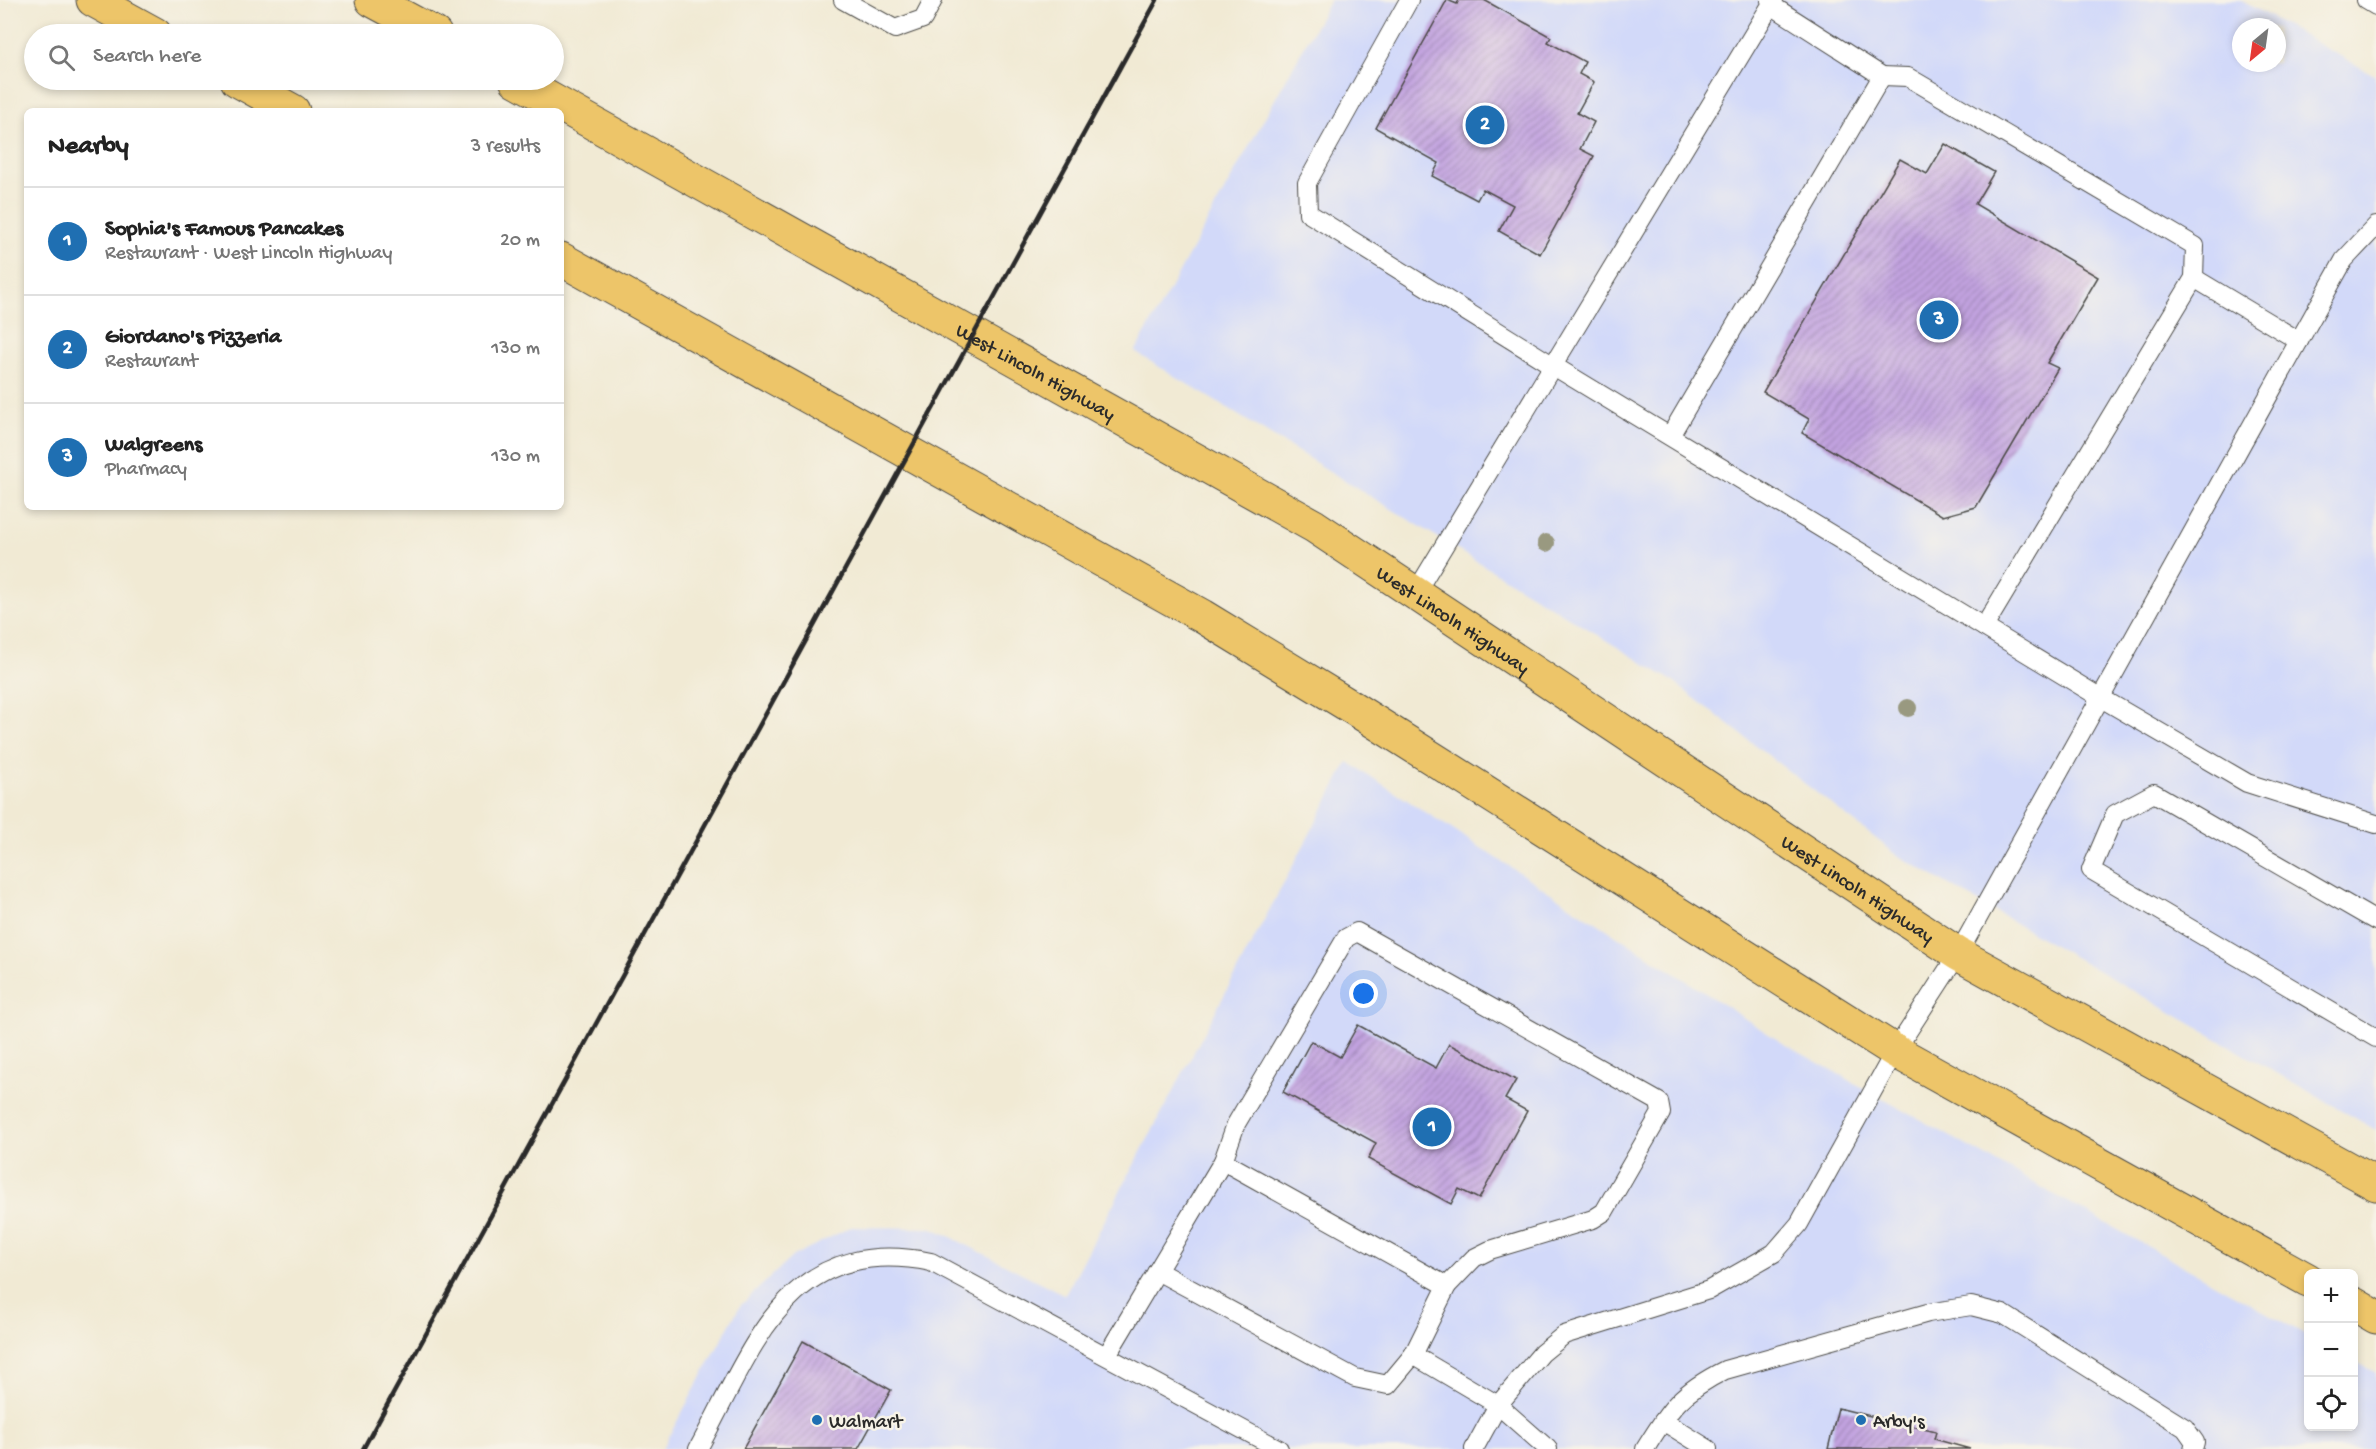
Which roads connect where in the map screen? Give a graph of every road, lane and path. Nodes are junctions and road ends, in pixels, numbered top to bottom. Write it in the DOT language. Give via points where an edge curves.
graph roads {
  1 [pos="93,0"];
  2 [pos="372,0"];
  3 [pos="843,0"];
  4 [pos="933,0"];
  5 [pos="1409,0"];
  6 [pos="2366,0"];
  7 [pos="1771,2"];
  8 [pos="2376,6"];
  9 [pos="137,24"];
  10 [pos="416,24"];
  11 [pos="1882,76"];
  12 [pos="255,90"];
  13 [pos="534,90"];
  14 [pos="288,108"];
  15 [pos="2376,226"];
  16 [pos="564,261"];
  17 [pos="2194,278"];
  18 [pos="2299,341"];
  19 [pos="1552,365"];
  20 [pos="1670,436"];
  21 [pos="1416,592"];
  22 [pos="1984,627"];
  23 [pos="2101,698"];
  24 [pos="2376,824"];
  25 [pos="2376,921"];
  26 [pos="1958,954"];
  27 [pos="2376,1038"];
  28 [pos="1894,1052"];
  29 [pos="1223,1161"];
  30 [pos="2376,1184"];
  31 [pos="1157,1271"];
  32 [pos="2304,1278"];
  33 [pos="1447,1286"];
  34 [pos="2358,1306"];
  35 [pos="2376,1317"];
  36 [pos="1107,1355"];
  37 [pos="1413,1355"];
  38 [pos="1498,1405"];
  39 [pos="1663,1421"];
  40 [pos="698,1449"];
  41 [pos="1279,1449"];
  42 [pos="1474,1449"];
  43 [pos="1548,1449"];
  44 [pos="1645,1449"];
  45 [pos="1708,1449"];
  46 [pos="2193,1449"];
  1 -- 9 [label="main road"];
  2 -- 10 [label="main road"];
  3 -- 4 [label="lane" via="895,29 923,19"];
  5 -- 19 [label="lane" via="1307,183 1308,213"];
  6 -- 8 [label="lane"];
  7 -- 11 [label="lane"];
  7 -- 19 [label="lane"];
  11 -- 17 [label="lane" via="1908,77 2195,246"];
  11 -- 20 [label="lane"];
  12 -- 14 [label="main road"];
  13 -- 21 [label="main road, West Lincoln Highway" via="1314,526"];
  15 -- 18 [label="lane" via="2344,260"];
  16 -- 28 [label="main road" via="1202,616"];
  17 -- 18 [label="lane"];
  17 -- 22 [label="lane"];
  18 -- 23 [label="lane"];
  19 -- 20 [label="lane"];
  19 -- 21 [label="lane"];
  20 -- 22 [label="lane"];
  21 -- 26 [label="main road, West Lincoln Highway"];
  22 -- 23 [label="lane"];
  23 -- 24 [label="lane" via="2247,783"];
  23 -- 26 [label="lane"];
  25 -- 27 [label="lane" via="2154,793 2115,814 2091,870"];
  26 -- 28 [label="lane"];
  26 -- 30 [label="main road, West Lincoln Highway"];
  28 -- 32 [label="main road"];
  28 -- 38 [label="lane" via="1799,1224 1774,1253 1709,1290 1564,1335 1542,1353"];
  29 -- 31 [label="lane"];
  29 -- 33 [label="lane"];
  29 -- 33 [label="lane" via="1236,1124 1346,938 1357,932 1659,1102 1661,1113 1604,1212 1593,1219 1490,1250 1474,1258"];
  31 -- 36 [label="lane"];
  31 -- 37 [label="lane" via="1355,1378 1388,1385"];
  33 -- 37 [label="lane"];
  34 -- 35 [label="main road"];
  36 -- 40 [label="lane" via="931,1262 898,1256 854,1260 818,1274 787,1298 768,1322"];
  36 -- 41 [label="lane"];
  37 -- 38 [label="lane"];
  38 -- 42 [label="lane"];
  38 -- 43 [label="lane"];
  39 -- 44 [label="lane"];
  39 -- 45 [label="lane"];
  39 -- 46 [label="lane" via="1697,1384 1725,1370 1928,1313 1971,1306 2003,1314 2185,1428 2195,1442"];
}
